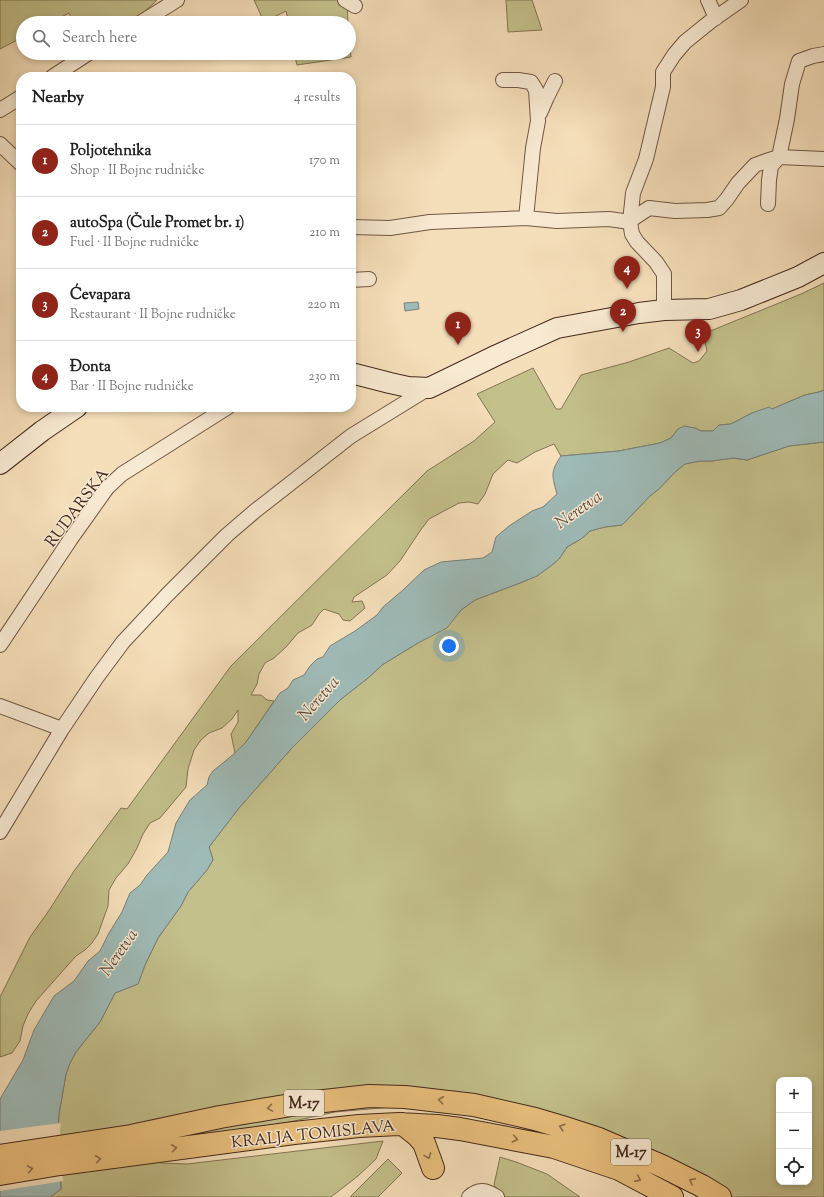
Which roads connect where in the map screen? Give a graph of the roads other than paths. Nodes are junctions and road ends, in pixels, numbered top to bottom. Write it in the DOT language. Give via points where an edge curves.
graph roads {
  1 [pos="177,0"];
  2 [pos="708,0"];
  3 [pos="741,0"];
  4 [pos="151,16"];
  5 [pos="716,18"];
  6 [pos="824,54"];
  7 [pos="78,60"];
  8 [pos="60,72"];
  9 [pos="502,80"];
  10 [pos="555,81"];
  11 [pos="16,100"];
  12 [pos="0,110"];
  13 [pos="538,121"];
  14 [pos="0,144"];
  15 [pos="779,157"];
  16 [pos="16,159"];
  17 [pos="824,159"];
  18 [pos="768,204"];
  19 [pos="526,218"];
  20 [pos="631,221"];
  21 [pos="356,227"];
  22 [pos="824,263"];
  23 [pos="369,279"];
  24 [pos="356,280"];
  25 [pos="664,310"];
  26 [pos="356,374"];
  27 [pos="429,388"];
  28 [pos="70,412"];
  29 [pos="220,412"];
  30 [pos="0,464"];
  31 [pos="0,645"];
  32 [pos="0,706"];
  33 [pos="62,729"];
  34 [pos="0,832"];
  35 [pos="403,1124"];
  36 [pos="133,1145"];
  37 [pos="0,1156"];
  38 [pos="432,1168"];
  39 [pos="0,1174"];
  40 [pos="469,1197"];
  41 [pos="496,1197"];
  42 [pos="672,1197"];
  43 [pos="720,1197"];
  1 -- 4 [label="street"];
  2 -- 5 [label="street"];
  3 -- 5 [label="street"];
  5 -- 20 [label="street" via="685,42 663,72 663,87 646,159 633,193"];
  6 -- 15 [label="street" via="799,61 792,84"];
  7 -- 8 [label="street"];
  9 -- 13 [label="street" via="531,82 536,90"];
  10 -- 13 [label="street"];
  11 -- 12 [label="street"];
  13 -- 19 [label="street"];
  14 -- 16 [label="street"];
  15 -- 17 [label="street"];
  15 -- 18 [label="street" via="771,166"];
  15 -- 20 [label="street" via="755,165 719,208 675,211 649,208"];
  19 -- 20 [label="street" via="557,221"];
  19 -- 21 [label="street" via="430,222 390,228"];
  20 -- 25 [label="street" via="632,234 664,274"];
  22 -- 25 [label="street" via="798,277 741,300 709,309"];
  23 -- 24 [label="street"];
  25 -- 27 [label="street" via="557,328"];
  26 -- 27 [label="street" via="408,387"];
  27 -- 33 [label="street" via="351,436 227,535 123,642"];
  28 -- 30 [label="street"];
  29 -- 31 [label="street, RUDARSKA" via="122,474 107,488"];
  32 -- 33 [label="street"];
  33 -- 34 [label="street"];
  36 -- 35 [label="main road, KRALJA TOMISLAVA / M-17, one-way"];
  35 -- 38 [label="main road, one-way" via="424,1143"];
  35 -- 42 [label="main road, KRALJA TOMISLAVA / M-17, one-way" via="460,1129 554,1147 618,1169"];
  36 -- 37 [label="main road, M-17"];
  39 -- 36 [label="main road, M-17, one-way" via="60,1164"];
  43 -- 36 [label="main road, KRALJA TOMISLAVA / M-17, one-way" via="662,1166 599,1139 535,1119 474,1105 405,1097 370,1096 311,1102 220,1116"];
  40 -- 41 [label="street" via="475,1192 484,1191"];
}
